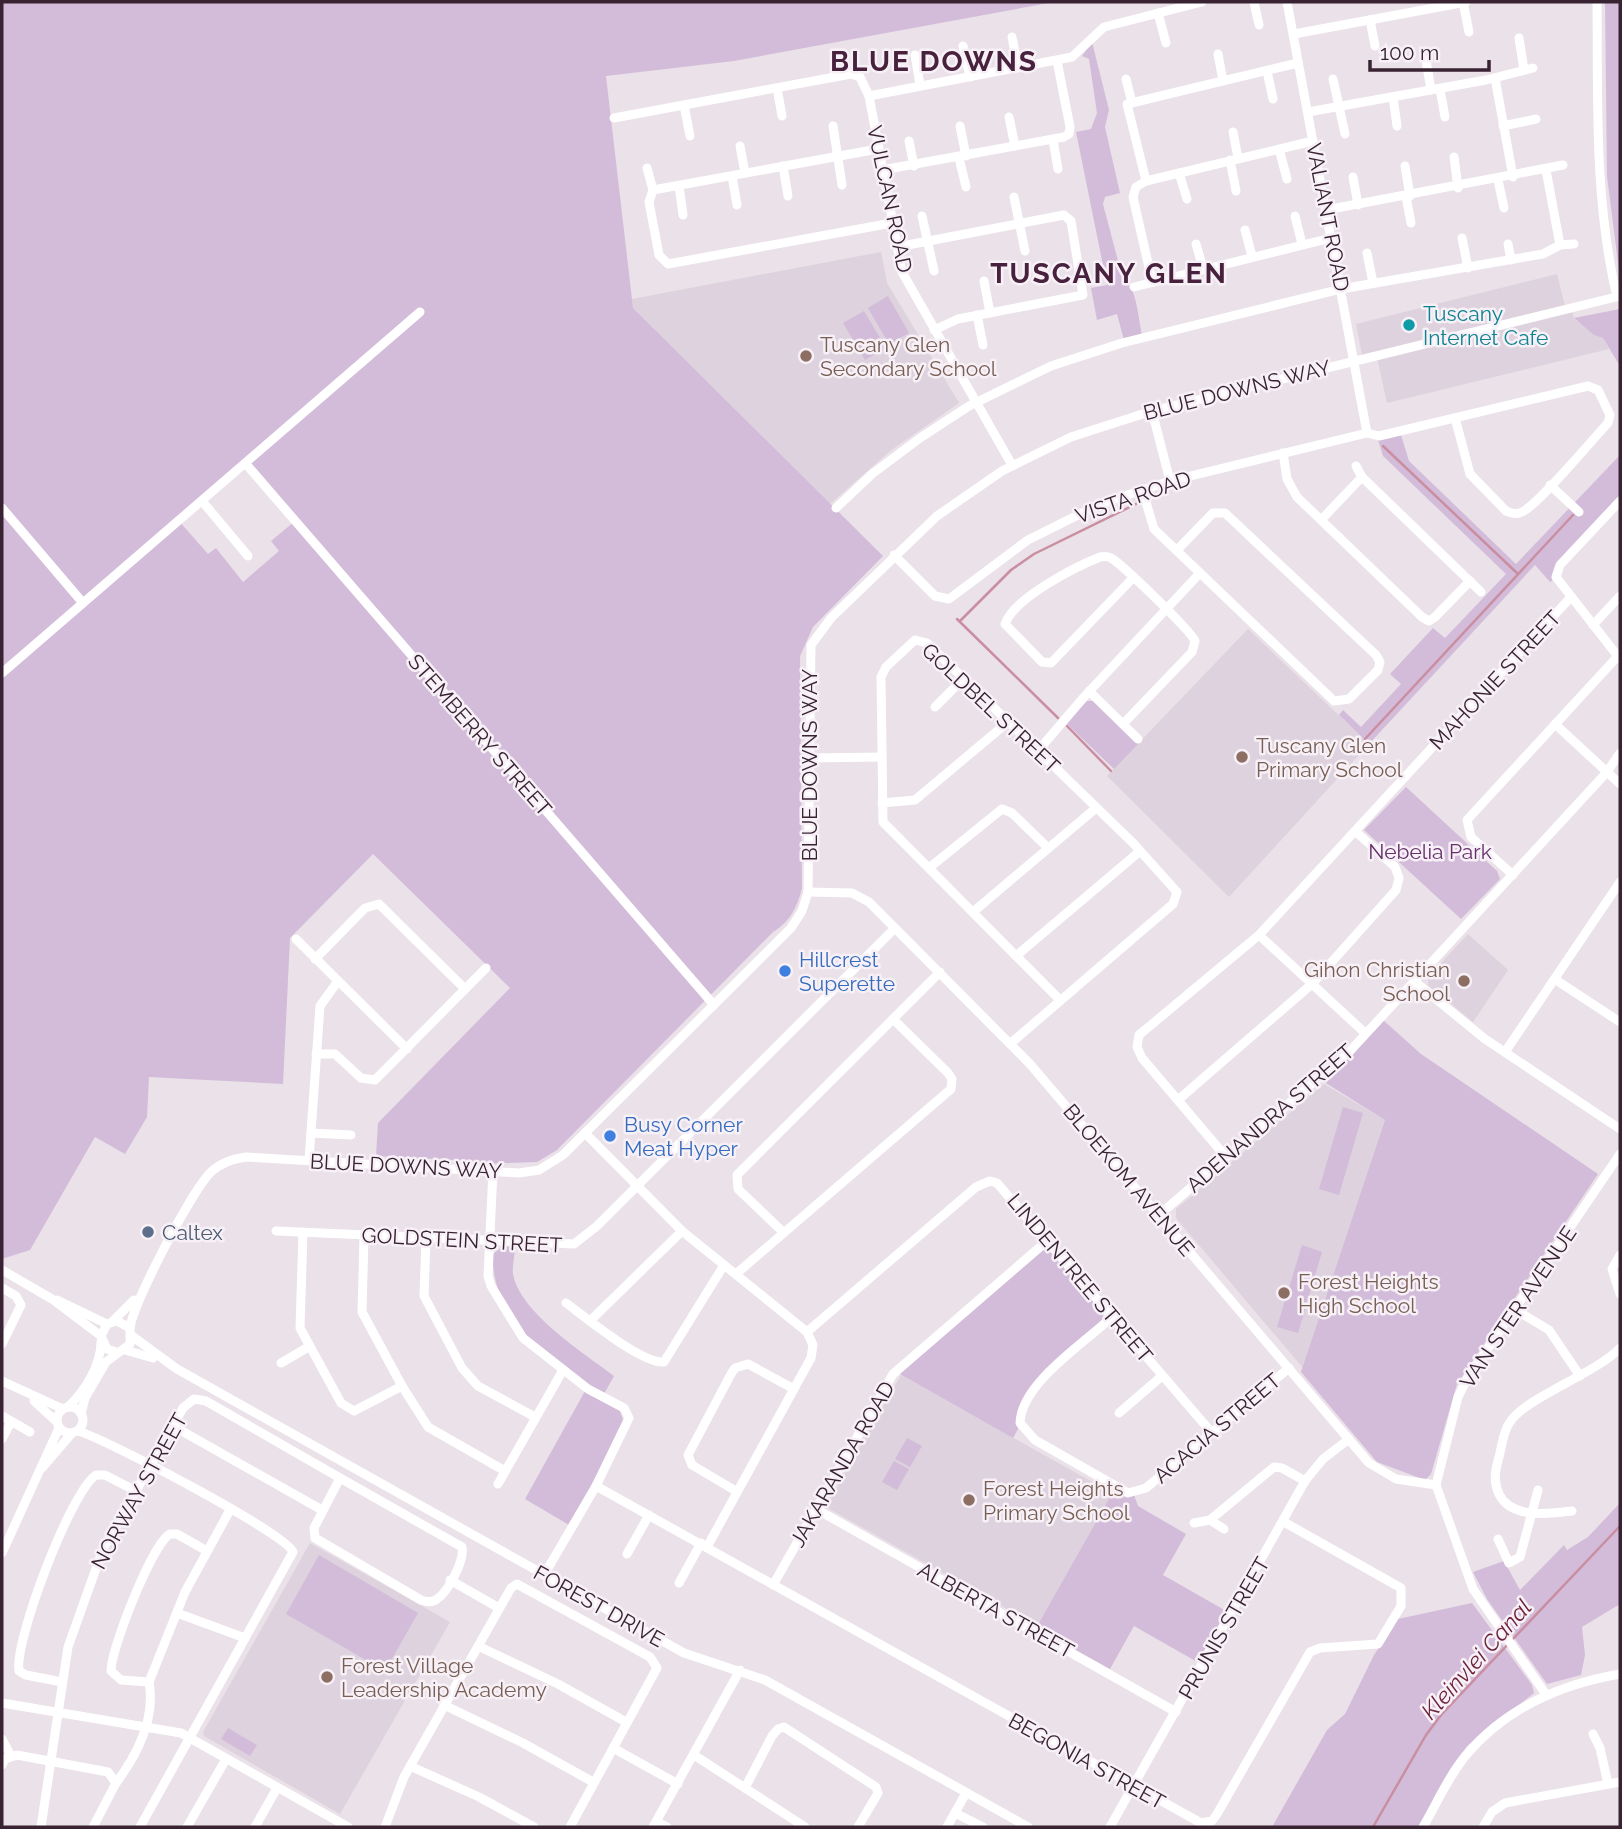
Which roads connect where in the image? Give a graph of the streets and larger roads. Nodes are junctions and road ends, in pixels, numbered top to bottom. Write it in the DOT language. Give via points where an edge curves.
graph roads {
  1 [pos="1202,2"];
  2 [pos="1254,2"];
  3 [pos="1287,2"];
  4 [pos="1464,2"];
  5 [pos="1597,2"];
  6 [pos="1158,13"];
  7 [pos="1370,20"];
  8 [pos="1259,25"];
  9 [pos="1469,32"];
  10 [pos="1294,33"];
  11 [pos="1012,37"];
  12 [pos="1519,38"];
  13 [pos="1166,43"];
  14 [pos="963,46"];
  15 [pos="1375,46"];
  16 [pos="1218,54"];
  17 [pos="915,55"];
  18 [pos="1426,60"];
  19 [pos="1057,61"];
  20 [pos="1298,63"];
  21 [pos="1018,68"];
  22 [pos="1267,71"];
  23 [pos="970,78"];
  24 [pos="1495,78"];
  25 [pos="1126,79"];
  26 [pos="1333,79"];
  27 [pos="1223,81"];
  28 [pos="920,85"];
  29 [pos="777,88"];
  30 [pos="1436,90"];
  31 [pos="869,96"];
  32 [pos="1393,97"];
  33 [pos="1273,99"];
  34 [pos="1132,103"];
  35 [pos="684,105"];
  36 [pos="1339,106"];
  37 [pos="1308,112"];
  38 [pos="782,116"];
  39 [pos="1009,117"];
  40 [pos="1445,117"];
  41 [pos="614,118"];
  42 [pos="1536,119"];
  43 [pos="833,126"];
  44 [pos="960,126"];
  45 [pos="1397,126"];
  46 [pos="1503,126"];
  47 [pos="1233,132"];
  48 [pos="1345,134"];
  49 [pos="690,136"];
  50 [pos="1053,140"];
  51 [pos="909,141"];
  52 [pos="1313,141"];
  53 [pos="740,146"];
  54 [pos="1015,146"];
  55 [pos="878,149"];
  56 [pos="1279,149"];
  57 [pos="838,156"];
  58 [pos="963,157"];
  59 [pos="1454,157"];
  60 [pos="1234,159"];
  61 [pos="1563,165"];
  62 [pos="783,166"];
  63 [pos="914,166"];
  64 [pos="1405,166"];
  65 [pos="647,168"];
  66 [pos="1058,169"];
  67 [pos="882,170"];
  68 [pos="1546,170"];
  69 [pos="745,173"];
  70 [pos="1179,173"];
  71 [pos="732,176"];
  72 [pos="1353,177"];
  73 [pos="1513,177"];
  74 [pos="1287,179"];
  75 [pos="1498,180"];
  76 [pos="1146,181"];
  77 [pos="842,185"];
  78 [pos="679,186"];
  79 [pos="966,187"];
  80 [pos="1458,187"];
  81 [pos="653,190"];
  82 [pos="1236,191"];
  83 [pos="788,196"];
  84 [pos="1408,196"];
  85 [pos="1014,197"];
  86 [pos="1187,199"];
  87 [pos="737,205"];
  88 [pos="1358,205"];
  89 [pos="1504,208"];
  90 [pos="1326,211"];
  91 [pos="683,215"];
  92 [pos="922,216"];
  93 [pos="1295,216"];
  94 [pos="892,223"];
  95 [pos="1411,223"];
  96 [pos="1020,224"];
  97 [pos="1245,230"];
  98 [pos="1331,238"];
  99 [pos="1462,238"];
  100 [pos="928,240"];
  101 [pos="1196,244"];
  102 [pos="1302,244"];
  103 [pos="1508,244"];
  104 [pos="1574,244"];
  105 [pos="1560,245"];
  106 [pos="897,247"];
  107 [pos="1025,251"];
  108 [pos="1367,253"];
  109 [pos="1252,256"];
  110 [pos="1511,260"];
  111 [pos="1203,268"];
  112 [pos="1468,268"];
  113 [pos="934,271"];
  114 [pos="984,281"];
  115 [pos="1152,281"];
  116 [pos="1373,283"];
  117 [pos="1134,287"];
  118 [pos="1341,289"];
  119 [pos="1619,297"];
  120 [pos="421,312"];
  121 [pos="990,313"];
  122 [pos="977,315"];
  123 [pos="934,330"];
  124 [pos="983,345"];
  125 [pos="1355,361"];
  126 [pos="976,403"];
  127 [pos="1152,411"];
  128 [pos="1455,418"];
  129 [pos="1367,433"];
  130 [pos="1283,453"];
  131 [pos="246,464"];
  132 [pos="1012,465"];
  133 [pos="1356,466"];
  134 [pos="1362,477"];
  135 [pos="1170,481"];
  136 [pos="1550,485"];
  137 [pos="1142,489"];
  138 [pos="202,501"];
  139 [pos="1620,501"];
  140 [pos="2,508"];
  141 [pos="836,508"];
  142 [pos="1579,512"];
  143 [pos="1321,520"];
  144 [pos="1177,550"];
  145 [pos="894,555"];
  146 [pos="248,556"];
  147 [pos="1200,573"];
  148 [pos="1133,578"];
  149 [pos="1470,581"];
  150 [pos="1481,592"];
  151 [pos="1620,596"];
  152 [pos="1571,597"];
  153 [pos="83,603"];
  154 [pos="1166,610"];
  155 [pos="1593,625"];
  156 [pos="1619,658"];
  157 [pos="2,673"];
  158 [pos="963,679"];
  159 [pos="1089,691"];
  160 [pos="934,707"];
  161 [pos="1008,722"];
  162 [pos="1123,724"];
  163 [pos="1555,724"];
  164 [pos="1138,738"];
  165 [pos="1037,752"];
  166 [pos="1620,753"];
  167 [pos="881,757"];
  168 [pos="808,758"];
  169 [pos="1607,772"];
  170 [pos="1620,784"];
  171 [pos="882,803"];
  172 [pos="1096,808"];
  173 [pos="1355,831"];
  174 [pos="1048,848"];
  175 [pos="1139,852"];
  176 [pos="929,868"];
  177 [pos="1513,875"];
  178 [pos="1620,882"];
  179 [pos="808,892"];
  180 [pos="973,912"];
  181 [pos="895,928"];
  182 [pos="1259,935"];
  183 [pos="296,939"];
  184 [pos="1016,956"];
  185 [pos="315,959"];
  186 [pos="486,968"];
  187 [pos="940,972"];
  188 [pos="1556,980"];
  189 [pos="338,981"];
  190 [pos="1414,981"];
  191 [pos="1312,984"];
  192 [pos="466,989"];
  193 [pos="1059,999"];
  194 [pos="714,1005"];
  195 [pos="893,1020"];
  196 [pos="1620,1022"];
  197 [pos="1365,1033"];
  198 [pos="1011,1043"];
  199 [pos="407,1049"];
  200 [pos="1505,1052"];
  201 [pos="316,1054"];
  202 [pos="1178,1100"];
  203 [pos="1620,1129"];
  204 [pos="311,1133"];
  205 [pos="585,1133"];
  206 [pos="351,1135"];
  207 [pos="1620,1154"];
  208 [pos="1226,1157"];
  209 [pos="309,1160"];
  210 [pos="493,1171"];
  211 [pos="638,1186"];
  212 [pos="1158,1215"];
  213 [pos="276,1231"];
  214 [pos="682,1231"];
  215 [pos="303,1232"];
  216 [pos="783,1232"];
  217 [pos="364,1236"];
  218 [pos="426,1239"];
  219 [pos="1047,1241"];
  220 [pos="490,1243"];
  221 [pos="1620,1255"];
  222 [pos="724,1265"];
  223 [pos="2,1270"];
  224 [pos="736,1274"];
  225 [pos="146,1284"];
  226 [pos="2,1287"];
  227 [pos="1620,1294"];
  228 [pos="52,1299"];
  229 [pos="566,1303"];
  230 [pos="1514,1309"];
  231 [pos="1113,1316"];
  232 [pos="590,1321"];
  233 [pos="110,1322"];
  234 [pos="4,1332"];
  235 [pos="131,1332"];
  236 [pos="807,1332"];
  237 [pos="101,1338"];
  238 [pos="2,1344"];
  239 [pos="310,1346"];
  240 [pos="1620,1348"];
  241 [pos="120,1351"];
  242 [pos="281,1363"];
  243 [pos="1289,1368"];
  244 [pos="177,1369"];
  245 [pos="563,1370"];
  246 [pos="1162,1376"];
  247 [pos="1580,1376"];
  248 [pos="2,1381"];
  249 [pos="402,1386"];
  250 [pos="794,1389"];
  251 [pos="24,1393"];
  252 [pos="65,1408"];
  253 [pos="1119,1413"];
  254 [pos="82,1415"];
  255 [pos="2,1416"];
  256 [pos="535,1417"];
  257 [pos="11,1422"];
  258 [pos="58,1425"];
  259 [pos="173,1426"];
  260 [pos="30,1432"];
  261 [pos="75,1432"];
  262 [pos="1212,1433"];
  263 [pos="2,1439"];
  264 [pos="1349,1439"];
  265 [pos="107,1441"];
  266 [pos="151,1465"];
  267 [pos="41,1469"];
  268 [pos="505,1471"];
  269 [pos="340,1478"];
  270 [pos="1305,1481"];
  271 [pos="498,1484"];
  272 [pos="1436,1485"];
  273 [pos="596,1486"];
  274 [pos="1538,1490"];
  275 [pos="136,1491"];
  276 [pos="736,1491"];
  277 [pos="816,1509"];
  278 [pos="230,1510"];
  279 [pos="322,1510"];
  280 [pos="1572,1511"];
  281 [pos="1533,1513"];
  282 [pos="649,1515"];
  283 [pos="1209,1520"];
  284 [pos="1284,1521"];
  285 [pos="1194,1523"];
  286 [pos="1223,1530"];
  287 [pos="1498,1539"];
  288 [pos="704,1545"];
  289 [pos="207,1551"];
  290 [pos="2,1553"];
  291 [pos="627,1554"];
  292 [pos="544,1575"];
  293 [pos="450,1580"];
  294 [pos="679,1583"];
  295 [pos="773,1585"];
  296 [pos="499,1608"];
  297 [pos="177,1614"];
  298 [pos="245,1637"];
  299 [pos="478,1646"];
  300 [pos="740,1670"];
  301 [pos="1620,1674"];
  302 [pos="62,1682"];
  303 [pos="149,1682"];
  304 [pos="1545,1693"];
  305 [pos="2,1703"];
  306 [pos="444,1705"];
  307 [pos="57,1712"];
  308 [pos="1176,1712"];
  309 [pos="626,1721"];
  310 [pos="145,1727"];
  311 [pos="1593,1734"];
  312 [pos="190,1738"];
  313 [pos="2,1739"];
  314 [pos="613,1748"];
  315 [pos="694,1755"];
  316 [pos="11,1756"];
  317 [pos="226,1759"];
  318 [pos="48,1760"];
  319 [pos="2,1765"];
  320 [pos="410,1766"];
  321 [pos="114,1780"];
  322 [pos="593,1782"];
  323 [pos="1620,1782"];
  324 [pos="678,1784"];
  325 [pos="1608,1784"];
  326 [pos="1133,1787"];
  327 [pos="277,1788"];
  328 [pos="744,1788"];
  329 [pos="966,1793"];
  330 [pos="955,1813"];
  331 [pos="655,1824"];
  332 [pos="41,1827"];
  333 [pos="93,1827"];
  334 [pos="140,1827"];
  335 [pos="188,1827"];
  336 [pos="255,1827"];
  337 [pos="348,1827"];
  338 [pos="385,1827"];
  339 [pos="534,1827"];
  340 [pos="570,1827"];
  341 [pos="667,1827"];
  342 [pos="805,1827"];
  343 [pos="858,1827"];
  344 [pos="947,1827"];
  345 [pos="983,1827"];
  346 [pos="1028,1827"];
  347 [pos="1111,1827"];
  348 [pos="1423,1827"];
  349 [pos="1483,1827"];
  1 -- 6 [label="street"];
  2 -- 8 [label="street"];
  3 -- 10 [label="street, VALIANT ROAD"];
  4 -- 7 [label="street"];
  4 -- 9 [label="street"];
  5 -- 119 [label="street" via="1599,186"];
  6 -- 13 [label="street"];
  6 -- 19 [label="street" via="1104,27 1082,51"];
  7 -- 10 [label="street"];
  7 -- 15 [label="street"];
  10 -- 20 [label="street, VALIANT ROAD"];
  11 -- 21 [label="street"];
  12 -- 24 [label="street" via="1529,69"];
  14 -- 23 [label="street"];
  16 -- 27 [label="street"];
  17 -- 28 [label="street"];
  18 -- 30 [label="street"];
  19 -- 21 [label="street"];
  19 -- 50 [label="street" via="1069,134"];
  20 -- 22 [label="street"];
  20 -- 37 [label="street, VALIANT ROAD"];
  21 -- 23 [label="street"];
  22 -- 27 [label="street"];
  22 -- 33 [label="street"];
  23 -- 28 [label="street"];
  24 -- 30 [label="street"];
  24 -- 46 [label="street"];
  25 -- 34 [label="street"];
  26 -- 36 [label="street"];
  27 -- 34 [label="street"];
  28 -- 31 [label="street"];
  29 -- 31 [label="street, VULCAN ROAD" via="851,74 860,77"];
  29 -- 35 [label="street"];
  29 -- 38 [label="street"];
  30 -- 32 [label="street"];
  30 -- 40 [label="street"];
  31 -- 55 [label="street, VULCAN ROAD"];
  32 -- 36 [label="street"];
  32 -- 45 [label="street"];
  34 -- 76 [label="street" via="1127,104"];
  35 -- 41 [label="street"];
  35 -- 49 [label="street"];
  36 -- 37 [label="street"];
  36 -- 48 [label="street"];
  37 -- 52 [label="street, VALIANT ROAD"];
  39 -- 54 [label="street"];
  42 -- 46 [label="street"];
  43 -- 57 [label="street"];
  44 -- 58 [label="street"];
  46 -- 73 [label="street"];
  47 -- 60 [label="street"];
  50 -- 54 [label="street"];
  50 -- 66 [label="street"];
  51 -- 63 [label="street"];
  52 -- 56 [label="street"];
  52 -- 90 [label="street, VALIANT ROAD"];
  53 -- 69 [label="street"];
  54 -- 58 [label="street"];
  55 -- 57 [label="street"];
  55 -- 67 [label="street, VULCAN ROAD"];
  56 -- 60 [label="street"];
  56 -- 74 [label="street"];
  57 -- 62 [label="street"];
  57 -- 77 [label="street"];
  58 -- 63 [label="street"];
  58 -- 79 [label="street"];
  59 -- 80 [label="street"];
  60 -- 70 [label="street"];
  60 -- 82 [label="street"];
  61 -- 68 [label="street"];
  62 -- 69 [label="street"];
  62 -- 83 [label="street"];
  63 -- 67 [label="street"];
  64 -- 84 [label="street"];
  65 -- 81 [label="street"];
  67 -- 94 [label="street, VULCAN ROAD"];
  68 -- 73 [label="street"];
  68 -- 105 [label="street"];
  69 -- 71 [label="street"];
  70 -- 76 [label="street"];
  70 -- 86 [label="street"];
  71 -- 78 [label="street"];
  71 -- 87 [label="street"];
  72 -- 88 [label="street"];
  73 -- 75 [label="street"];
  75 -- 80 [label="street"];
  75 -- 89 [label="street"];
  76 -- 115 [label="street" via="1136,187 1133,197"];
  78 -- 81 [label="street"];
  78 -- 91 [label="street"];
  80 -- 84 [label="street"];
  81 -- 94 [label="street" via="649,202 659,255 668,264"];
  84 -- 88 [label="street"];
  84 -- 95 [label="street"];
  85 -- 96 [label="street"];
  88 -- 90 [label="street"];
  90 -- 98 [label="street, VALIANT ROAD"];
  92 -- 100 [label="street"];
  93 -- 102 [label="street"];
  94 -- 106 [label="street, VULCAN ROAD"];
  96 -- 100 [label="street"];
  96 -- 107 [label="street"];
  96 -- 121 [label="street" via="1064,215 1070,219 1083,295"];
  97 -- 109 [label="street"];
  98 -- 102 [label="street"];
  98 -- 118 [label="street, VALIANT ROAD"];
  99 -- 112 [label="street"];
  100 -- 106 [label="street"];
  100 -- 113 [label="street"];
  101 -- 111 [label="street"];
  102 -- 109 [label="street"];
  103 -- 110 [label="street"];
  104 -- 105 [label="street"];
  105 -- 110 [label="street" via="1546,253"];
  106 -- 123 [label="street, VULCAN ROAD" via="907,283"];
  108 -- 116 [label="street"];
  109 -- 111 [label="street"];
  110 -- 112 [label="street"];
  111 -- 115 [label="street"];
  112 -- 116 [label="street"];
  114 -- 121 [label="street"];
  115 -- 117 [label="street"];
  116 -- 118 [label="street"];
  118 -- 125 [label="street, VALIANT ROAD"];
  118 -- 126 [label="street" via="1051,366"];
  119 -- 125 [label="street, BLUE DOWNS WAY"];
  120 -- 131 [label="street"];
  121 -- 122 [label="street"];
  122 -- 123 [label="street"];
  122 -- 124 [label="street"];
  123 -- 126 [label="street, VULCAN ROAD"];
  125 -- 127 [label="street, BLUE DOWNS WAY"];
  125 -- 129 [label="street, VALIANT ROAD"];
  126 -- 132 [label="street, VULCAN ROAD"];
  126 -- 141 [label="street" via="892,458"];
  127 -- 132 [label="street, BLUE DOWNS WAY" via="1107,423"];
  127 -- 135 [label="street"];
  128 -- 129 [label="street, VISTA ROAD" via="1379,436"];
  128 -- 136 [label="street" via="1470,474 1506,511 1524,511"];
  128 -- 136 [label="street, VISTA ROAD" via="1585,386 1596,388 1608,407 1609,419"];
  129 -- 130 [label="street, VISTA ROAD"];
  130 -- 135 [label="street, VISTA ROAD"];
  130 -- 143 [label="street" via="1290,487"];
  131 -- 138 [label="street"];
  131 -- 194 [label="street, STEMBERRY STREET"];
  132 -- 145 [label="street, BLUE DOWNS WAY" via="957,500"];
  133 -- 134 [label="street"];
  134 -- 143 [label="street"];
  134 -- 149 [label="street"];
  135 -- 137 [label="street, VISTA ROAD"];
  136 -- 142 [label="street"];
  137 -- 144 [label="street" via="1153,527"];
  137 -- 145 [label="street, VISTA ROAD" via="1044,531 949,599 935,596"];
  138 -- 146 [label="street"];
  138 -- 153 [label="street"];
  139 -- 152 [label="street" via="1560,565 1556,577"];
  140 -- 153 [label="street"];
  143 -- 149 [label="street" via="1429,621"];
  144 -- 147 [label="street"];
  144 -- 147 [label="street" via="1213,513 1228,515 1378,658 1378,670 1349,699 1334,701"];
  145 -- 168 [label="street, BLUE DOWNS WAY" via="831,618 811,645"];
  147 -- 154 [label="street"];
  148 -- 148 [label="street" via="1051,663 1042,662 1006,626 1007,619 1027,599 1100,556 1111,558"];
  148 -- 154 [label="street"];
  149 -- 150 [label="street"];
  151 -- 155 [label="street"];
  152 -- 155 [label="street"];
  152 -- 173 [label="street, MAHONIE STREET"];
  153 -- 157 [label="street"];
  154 -- 159 [label="street"];
  154 -- 162 [label="street" via="1192,635 1195,647"];
  155 -- 156 [label="street"];
  156 -- 163 [label="street"];
  158 -- 160 [label="street"];
  158 -- 161 [label="street, GOLDBEL STREET"];
  158 -- 167 [label="street, GOLDBEL STREET" via="924,641 910,643 882,674"];
  159 -- 162 [label="street"];
  159 -- 165 [label="street"];
  161 -- 165 [label="street, GOLDBEL STREET"];
  161 -- 171 [label="street" via="915,800"];
  162 -- 164 [label="street"];
  163 -- 169 [label="street"];
  163 -- 177 [label="street" via="1468,820 1471,837"];
  165 -- 172 [label="street, GOLDBEL STREET"];
  166 -- 169 [label="street, ADENANDRA STREET"];
  167 -- 168 [label="street"];
  167 -- 171 [label="street, GOLDBEL STREET"];
  168 -- 179 [label="street, BLUE DOWNS WAY"];
  169 -- 170 [label="street"];
  169 -- 177 [label="street, ADENANDRA STREET"];
  171 -- 176 [label="street, GOLDBEL STREET" via="885,825"];
  172 -- 174 [label="street"];
  172 -- 175 [label="street, GOLDBEL STREET"];
  173 -- 182 [label="street, MAHONIE STREET"];
  173 -- 191 [label="street" via="1395,867 1398,885"];
  174 -- 176 [label="street" via="1002,809"];
  174 -- 180 [label="street"];
  175 -- 184 [label="street"];
  175 -- 193 [label="street, GOLDBEL STREET" via="1175,887 1175,901"];
  176 -- 180 [label="street, GOLDBEL STREET"];
  177 -- 190 [label="street, ADENANDRA STREET"];
  178 -- 188 [label="street"];
  179 -- 181 [label="street, BLOEKOM AVENUE" via="856,894"];
  179 -- 194 [label="street, BLUE DOWNS WAY" via="791,928"];
  180 -- 184 [label="street, GOLDBEL STREET"];
  181 -- 187 [label="street, BLOEKOM AVENUE"];
  181 -- 211 [label="street, GOLDSTEIN STREET"];
  182 -- 191 [label="street"];
  182 -- 202 [label="street, MAHONIE STREET" via="1139,1035 1139,1054"];
  183 -- 185 [label="street"];
  184 -- 193 [label="street, GOLDBEL STREET"];
  185 -- 189 [label="street"];
  185 -- 192 [label="street" via="365,908 379,904"];
  186 -- 192 [label="street"];
  187 -- 195 [label="street"];
  187 -- 198 [label="street, BLOEKOM AVENUE"];
  188 -- 196 [label="street"];
  188 -- 200 [label="street"];
  189 -- 199 [label="street"];
  189 -- 201 [label="street" via="320,1006"];
  190 -- 197 [label="street, ADENANDRA STREET"];
  190 -- 200 [label="street"];
  191 -- 197 [label="street"];
  191 -- 202 [label="street"];
  192 -- 199 [label="street"];
  193 -- 198 [label="street, GOLDBEL STREET"];
  194 -- 205 [label="street, BLUE DOWNS WAY"];
  195 -- 216 [label="street" via="737,1175 738,1189"];
  195 -- 216 [label="street" via="952,1079 951,1090"];
  197 -- 208 [label="street, ADENANDRA STREET" via="1335,1065"];
  198 -- 212 [label="street, BLOEKOM AVENUE"];
  199 -- 201 [label="street" via="370,1082 335,1054"];
  200 -- 203 [label="street"];
  201 -- 204 [label="street"];
  202 -- 208 [label="street, MAHONIE STREET"];
  204 -- 206 [label="street"];
  204 -- 209 [label="street"];
  205 -- 210 [label="street, BLUE DOWNS WAY" via="556,1161 539,1170"];
  205 -- 211 [label="street"];
  207 -- 230 [label="street, VAN STER AVENUE"];
  208 -- 212 [label="street, ADENANDRA STREET"];
  209 -- 210 [label="street, BLUE DOWNS WAY"];
  209 -- 225 [label="street, BLUE DOWNS WAY" via="246,1157 218,1166 202,1183"];
  210 -- 220 [label="street"];
  211 -- 214 [label="street"];
  211 -- 220 [label="street, GOLDSTEIN STREET" via="574,1244"];
  212 -- 243 [label="street, BLOEKOM AVENUE"];
  213 -- 215 [label="street, GOLDSTEIN STREET"];
  214 -- 222 [label="street"];
  214 -- 232 [label="street"];
  215 -- 217 [label="street, GOLDSTEIN STREET"];
  215 -- 239 [label="street" via="298,1316"];
  216 -- 224 [label="street"];
  217 -- 218 [label="street, GOLDSTEIN STREET"];
  217 -- 249 [label="street" via="362,1312"];
  218 -- 220 [label="street, GOLDSTEIN STREET"];
  218 -- 256 [label="street" via="424,1296 463,1368 478,1386"];
  219 -- 231 [label="street, LINDENTREE STREET"];
  219 -- 236 [label="street, LINDENTREE STREET" via="1004,1188 984,1183"];
  219 -- 277 [label="street, JAKARANDA ROAD" via="897,1369"];
  220 -- 245 [label="street" via="489,1282 514,1329"];
  221 -- 227 [label="street" via="1612,1269"];
  222 -- 224 [label="street"];
  222 -- 232 [label="street" via="664,1362 652,1360"];
  223 -- 228 [label="street"];
  224 -- 236 [label="street"];
  225 -- 233 [label="street, BLUE DOWNS WAY" via="128,1309"];
  225 -- 235 [label="street, BLUE DOWNS WAY" via="133,1311"];
  226 -- 234 [label="street" via="21,1305"];
  228 -- 233 [label="street"];
  228 -- 237 [label="street"];
  229 -- 232 [label="street"];
  230 -- 247 [label="street" via="1549,1330"];
  230 -- 272 [label="street, VAN STER AVENUE" via="1463,1385"];
  231 -- 246 [label="street, LINDENTREE STREET"];
  231 -- 262 [label="street, ACACIA STREET" via="1041,1380 1021,1414 1021,1428 1128,1493 1146,1488"];
  233 -- 235 [label="street" via="121,1321"];
  233 -- 237 [label="street"];
  234 -- 238 [label="street"];
  235 -- 241 [label="street"];
  235 -- 244 [label="street, FOREST DRIVE"];
  236 -- 250 [label="street" via="813,1354"];
  237 -- 241 [label="street" via="107,1349"];
  237 -- 252 [label="street" via="100,1359 79,1395"];
  239 -- 242 [label="street"];
  239 -- 249 [label="street" via="341,1403 351,1411"];
  240 -- 247 [label="street"];
  241 -- 244 [label="street, FOREST DRIVE" via="140,1353"];
  241 -- 254 [label="street" via="106,1362 85,1398"];
  243 -- 262 [label="street, ACACIA STREET"];
  243 -- 264 [label="street, BLOEKOM AVENUE"];
  244 -- 292 [label="street, FOREST DRIVE"];
  245 -- 256 [label="street"];
  245 -- 273 [label="street" via="621,1406 629,1418"];
  246 -- 253 [label="street"];
  246 -- 262 [label="street, LINDENTREE STREET"];
  247 -- 281 [label="street" via="1508,1424 1495,1472 1496,1486 1509,1506"];
  248 -- 251 [label="street"];
  249 -- 268 [label="street" via="428,1427"];
  250 -- 276 [label="street"];
  250 -- 276 [label="street" via="748,1364 731,1374 688,1455 692,1465"];
  251 -- 252 [label="street"];
  251 -- 258 [label="street"];
  252 -- 254 [label="street"];
  252 -- 258 [label="street"];
  254 -- 261 [label="street"];
  254 -- 265 [label="street"];
  255 -- 257 [label="street"];
  256 -- 268 [label="street"];
  257 -- 260 [label="street"];
  257 -- 263 [label="street"];
  258 -- 261 [label="street"];
  258 -- 267 [label="street"];
  259 -- 266 [label="street, NORWAY STREET"];
  259 -- 269 [label="street, NORWAY STREET" via="189,1401 206,1401"];
  259 -- 279 [label="street"];
  261 -- 265 [label="street"];
  261 -- 267 [label="street"];
  264 -- 270 [label="street, PRUNIS STREET"];
  264 -- 272 [label="street, BLOEKOM AVENUE" via="1389,1477"];
  265 -- 266 [label="street"];
  266 -- 275 [label="street, NORWAY STREET"];
  266 -- 278 [label="street"];
  267 -- 290 [label="street"];
  268 -- 271 [label="street"];
  269 -- 279 [label="street"];
  269 -- 293 [label="street" via="459,1545 463,1555"];
  270 -- 283 [label="street" via="1274,1467"];
  270 -- 284 [label="street, PRUNIS STREET"];
  272 -- 304 [label="street" via="1466,1575"];
  273 -- 282 [label="street, BEGONIA STREET"];
  273 -- 292 [label="street"];
  274 -- 281 [label="street"];
  275 -- 302 [label="street, NORWAY STREET" via="99,1558 68,1647"];
  275 -- 302 [label="street" via="96,1475 58,1539 23,1636 18,1663 19,1671 26,1675"];
  276 -- 288 [label="street"];
  277 -- 295 [label="street, JAKARANDA ROAD"];
  277 -- 308 [label="street, ALBERTA STREET"];
  278 -- 289 [label="street"];
  278 -- 298 [label="street" via="291,1546 292,1558"];
  279 -- 293 [label="street" via="314,1533 319,1542 421,1600 431,1602 440,1597"];
  280 -- 281 [label="street"];
  281 -- 287 [label="street" via="1518,1559 1509,1563"];
  282 -- 288 [label="street, BEGONIA STREET"];
  282 -- 291 [label="street"];
  283 -- 285 [label="street"];
  283 -- 286 [label="street"];
  284 -- 308 [label="street, PRUNIS STREET"];
  284 -- 326 [label="street, BEGONIA STREET" via="1401,1588 1401,1606 1381,1642 1371,1647 1310,1652 1212,1821 1195,1822"];
  288 -- 294 [label="street"];
  288 -- 295 [label="street, BEGONIA STREET"];
  289 -- 297 [label="street"];
  289 -- 303 [label="street" via="170,1534 143,1574 111,1671 121,1680"];
  292 -- 300 [label="street, FOREST DRIVE" via="684,1653"];
  293 -- 296 [label="street"];
  295 -- 326 [label="street, BEGONIA STREET"];
  296 -- 299 [label="street"];
  296 -- 309 [label="street" via="517,1584 654,1661 655,1674"];
  297 -- 298 [label="street"];
  297 -- 303 [label="street"];
  298 -- 312 [label="street"];
  299 -- 306 [label="street"];
  299 -- 309 [label="street"];
  300 -- 315 [label="street"];
  300 -- 329 [label="street, FOREST DRIVE"];
  301 -- 304 [label="street"];
  302 -- 307 [label="street, NORWAY STREET"];
  303 -- 310 [label="street"];
  304 -- 348 [label="street" via="1467,1754"];
  305 -- 307 [label="street"];
  306 -- 320 [label="street"];
  306 -- 322 [label="street"];
  307 -- 310 [label="street"];
  307 -- 318 [label="street, NORWAY STREET"];
  308 -- 326 [label="street, PRUNIS STREET"];
  309 -- 314 [label="street"];
  310 -- 312 [label="street"];
  310 -- 321 [label="street" via="134,1758"];
  311 -- 325 [label="street"];
  312 -- 317 [label="street"];
  312 -- 334 [label="street"];
  313 -- 316 [label="street"];
  314 -- 322 [label="street"];
  314 -- 324 [label="street"];
  315 -- 324 [label="street"];
  315 -- 328 [label="street"];
  316 -- 318 [label="street"];
  316 -- 319 [label="street"];
  317 -- 327 [label="street"];
  317 -- 335 [label="street"];
  318 -- 321 [label="street" via="103,1770"];
  318 -- 332 [label="street, NORWAY STREET"];
  320 -- 338 [label="street"];
  320 -- 339 [label="street"];
  321 -- 333 [label="street"];
  322 -- 340 [label="street"];
  323 -- 325 [label="street"];
  324 -- 331 [label="street"];
  325 -- 349 [label="street" via="1505,1803 1492,1812"];
  326 -- 347 [label="street, PRUNIS STREET"];
  327 -- 336 [label="street"];
  327 -- 337 [label="street"];
  328 -- 342 [label="street"];
  328 -- 343 [label="street" via="772,1736 784,1727 876,1787"];
  329 -- 330 [label="street"];
  329 -- 346 [label="street, FOREST DRIVE"];
  330 -- 344 [label="street"];
  330 -- 345 [label="street"];
  331 -- 341 [label="street"];
}
